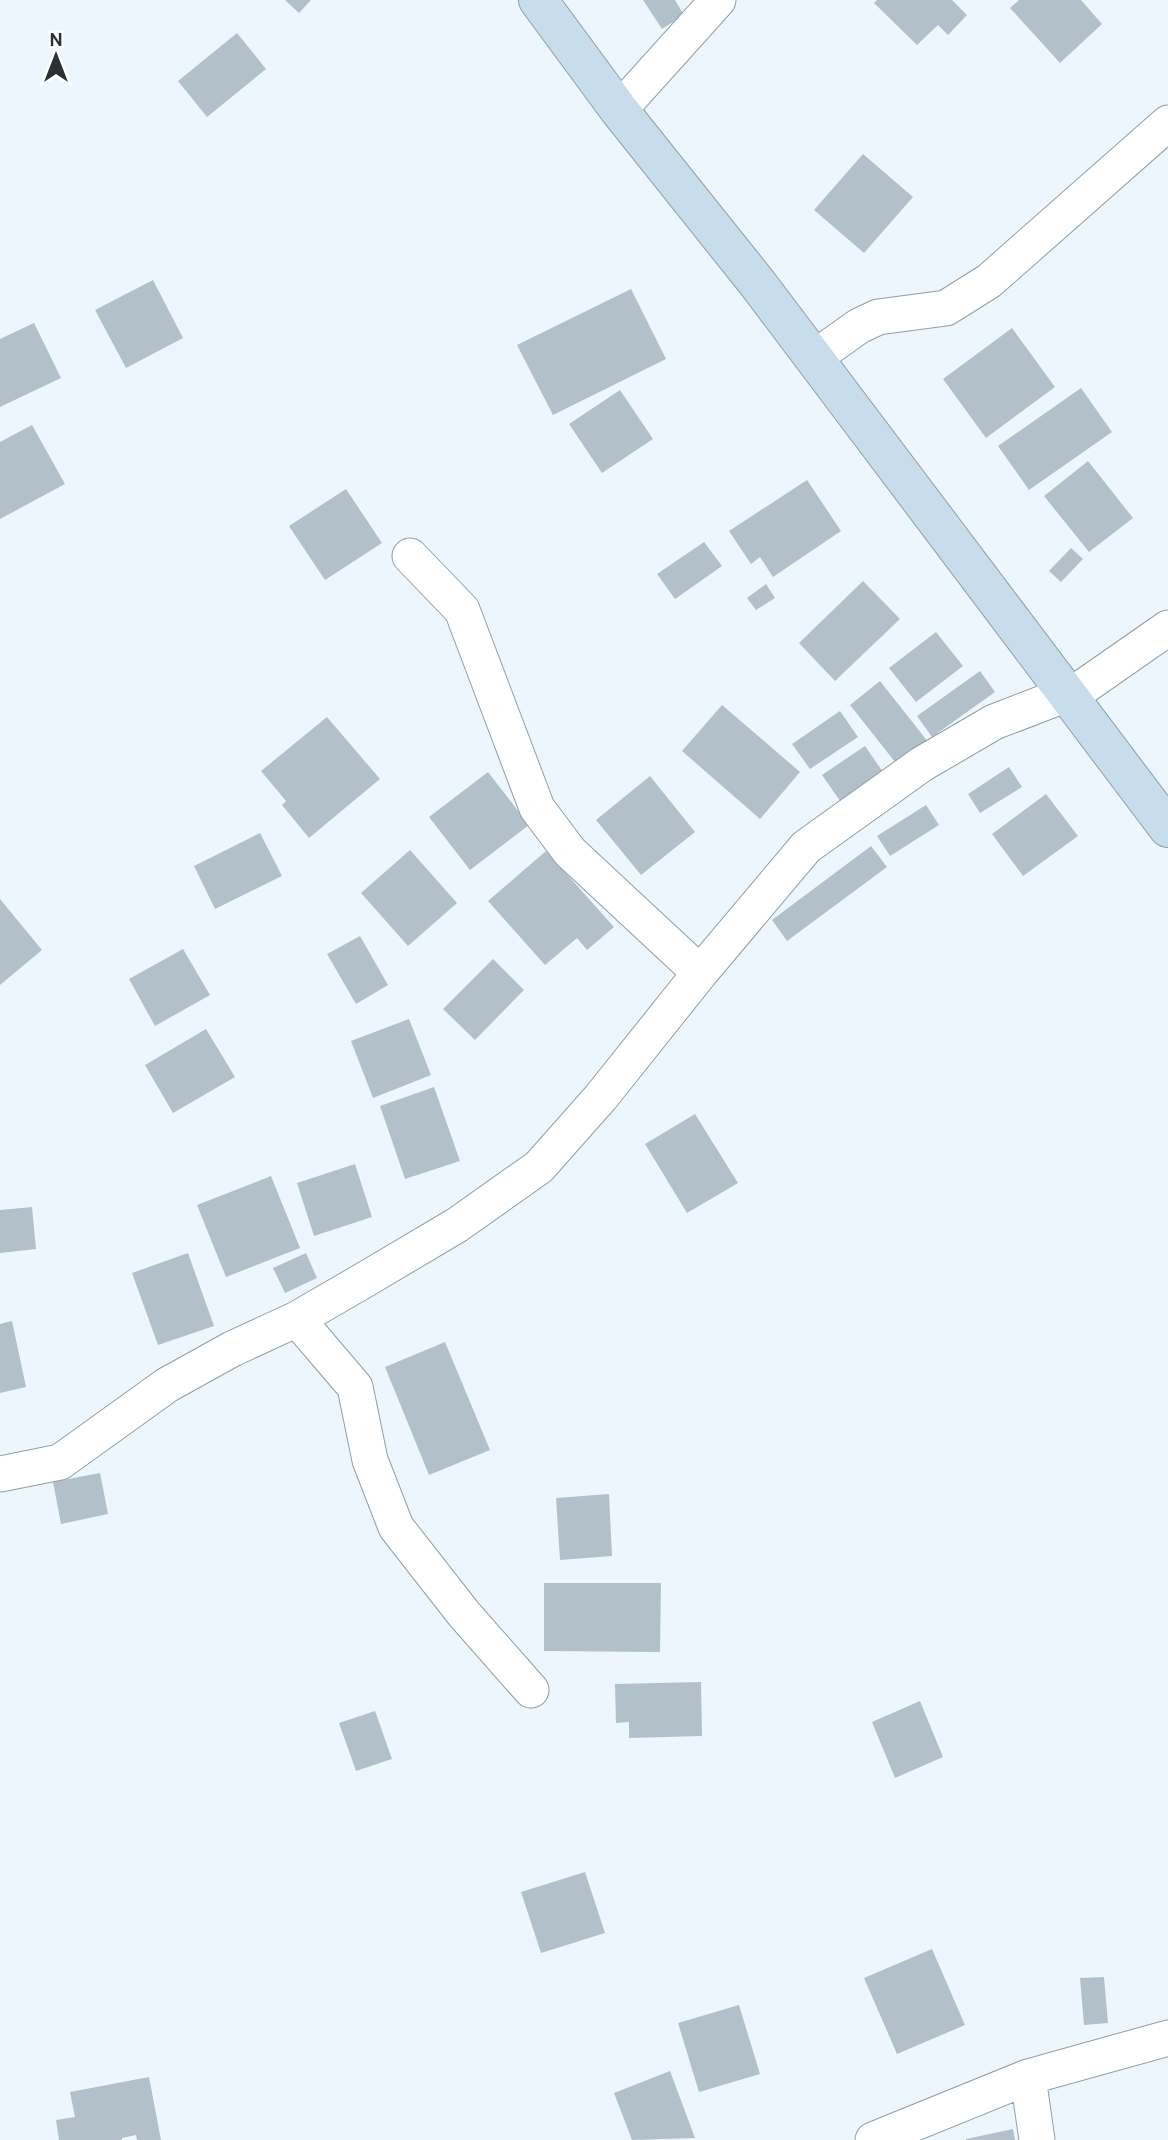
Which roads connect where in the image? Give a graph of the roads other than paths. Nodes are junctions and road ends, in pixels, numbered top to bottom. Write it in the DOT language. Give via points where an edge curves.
graph roads {
  1 [pos="538,0"];
  2 [pos="718,0"];
  3 [pos="619,110"];
  4 [pos="1168,122"];
  5 [pos="814,358"];
  6 [pos="410,556"];
  7 [pos="1168,628"];
  8 [pos="1068,695"];
  9 [pos="1168,828"];
  10 [pos="700,973"];
  11 [pos="297,1319"];
  12 [pos="0,1474"];
  13 [pos="531,1690"];
  14 [pos="1168,2038"];
  15 [pos="1028,2077"];
  16 [pos="873,2140"];
  17 [pos="1037,2140"];
  1 -- 3 [label="main road"];
  2 -- 3 [label="street"];
  3 -- 5 [label="main road"];
  4 -- 5 [label="street" via="989,281 946,308 878,317"];
  5 -- 8 [label="main road"];
  6 -- 10 [label="street" via="462,610 537,808 570,852"];
  7 -- 8 [label="street"];
  8 -- 9 [label="main road"];
  8 -- 10 [label="street" via="993,722 922,764 806,847"];
  10 -- 11 [label="street" via="540,1167 457,1225"];
  11 -- 12 [label="street" via="167,1385 60,1462"];
  11 -- 13 [label="street" via="355,1387 370,1460 396,1527"];
  14 -- 15 [label="street"];
  15 -- 16 [label="street"];
  15 -- 17 [label="street"];
}
